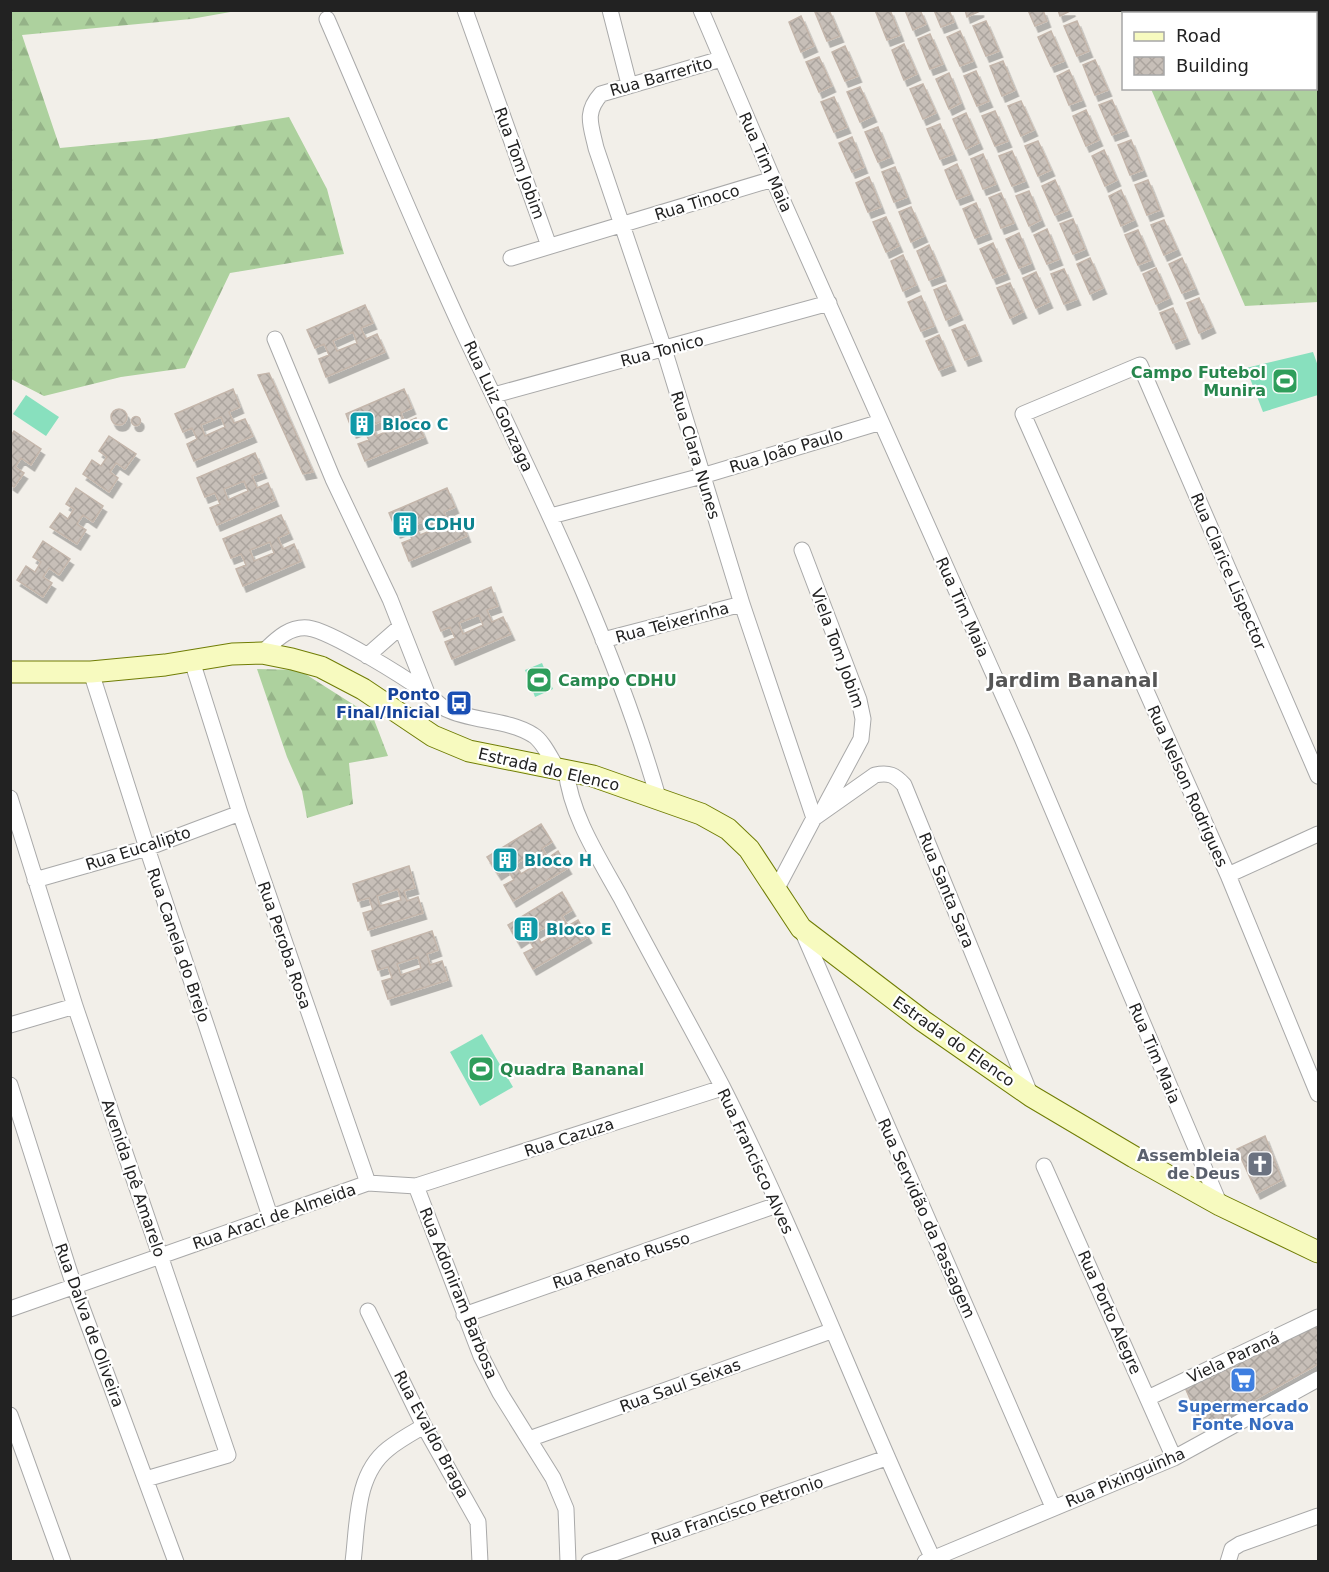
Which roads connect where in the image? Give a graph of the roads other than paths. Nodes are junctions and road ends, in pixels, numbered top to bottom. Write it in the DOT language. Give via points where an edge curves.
graph roads {
  1 [pos="465,10"];
  2 [pos="610,10"];
  3 [pos="701,10"];
  4 [pos="327,19"];
  5 [pos="721,58"];
  6 [pos="629,84"];
  7 [pos="602,94"];
  8 [pos="773,179"];
  9 [pos="621,225"];
  10 [pos="549,246"];
  11 [pos="510,258"];
  12 [pos="829,303"];
  13 [pos="275,339"];
  14 [pos="664,349"];
  15 [pos="494,395"];
  16 [pos="1023,414"];
  17 [pos="881,422"];
  18 [pos="702,476"];
  19 [pos="551,516"];
  20 [pos="802,550"];
  21 [pos="742,604"];
  22 [pos="400,627"];
  23 [pos="603,640"];
  24 [pos="262,653"];
  25 [pos="368,656"];
  26 [pos="192,661"];
  27 [pos="10,672"];
  28 [pos="91,672"];
  29 [pos="427,693"];
  30 [pos="562,769"];
  31 [pos="1318,776"];
  32 [pos="658,797"];
  33 [pos="10,798"];
  34 [pos="240,813"];
  35 [pos="819,814"];
  36 [pos="14,821"];
  37 [pos="1318,834"];
  38 [pos="147,848"];
  39 [pos="1228,875"];
  40 [pos="35,880"];
  41 [pos="777,888"];
  42 [pos="801,928"];
  43 [pos="75,1006"];
  44 [pos="10,1025"];
  45 [pos="10,1085"];
  46 [pos="722,1088"];
  47 [pos="1318,1094"];
  48 [pos="1031,1096"];
  49 [pos="1044,1166"];
  50 [pos="369,1183"];
  51 [pos="416,1186"];
  52 [pos="777,1205"];
  53 [pos="1220,1205"];
  54 [pos="270,1216"];
  55 [pos="1318,1252"];
  56 [pos="161,1256"];
  57 [pos="74,1286"];
  58 [pos="10,1309"];
  59 [pos="368,1311"];
  60 [pos="464,1316"];
  61 [pos="1318,1317"];
  62 [pos="831,1331"];
  63 [pos="1318,1379"];
  64 [pos="1148,1398"];
  65 [pos="10,1415"];
  66 [pos="424,1426"];
  67 [pos="529,1439"];
  68 [pos="886,1458"];
  69 [pos="1174,1458"];
  70 [pos="146,1479"];
  71 [pos="1053,1507"];
  72 [pos="1318,1516"];
  73 [pos="929,1560"];
  74 [pos="63,1562"];
  75 [pos="176,1562"];
  76 [pos="353,1562"];
  77 [pos="480,1562"];
  78 [pos="568,1562"];
  79 [pos="588,1562"];
  80 [pos="1228,1562"];
  1 -- 10 [label="street, Rua Tom Jobim"];
  2 -- 6 [label="street"];
  3 -- 5 [label="street, Rua Tim Maia"];
  4 -- 15 [label="street, Rua Luiz Gonzaga"];
  5 -- 6 [label="street, Rua Barrerito"];
  5 -- 8 [label="street, Rua Tim Maia"];
  6 -- 7 [label="street, Rua Barrerito"];
  7 -- 9 [label="street, Rua Clara Nunes" via="591,105 590,118"];
  8 -- 9 [label="street, Rua Tinoco"];
  8 -- 12 [label="street, Rua Tim Maia"];
  9 -- 10 [label="street"];
  9 -- 14 [label="street, Rua Clara Nunes"];
  10 -- 11 [label="street"];
  12 -- 14 [label="street, Rua Tonico"];
  12 -- 17 [label="street, Rua Tim Maia"];
  13 -- 22 [label="street"];
  14 -- 15 [label="street, Rua Tonico"];
  14 -- 18 [label="street, Rua Clara Nunes"];
  15 -- 19 [label="street, Rua Luiz Gonzaga"];
  16 -- 31 [label="street, Rua Clarice Lispector" via="1140,365"];
  16 -- 39 [label="street, Rua Nelson Rodrigues"];
  17 -- 18 [label="street, Rua João Paulo"];
  17 -- 53 [label="street, Rua Tim Maia" via="1022,738"];
  18 -- 19 [label="street, Rua João Paulo"];
  18 -- 21 [label="street, Rua Clara Nunes"];
  19 -- 23 [label="street, Rua Luiz Gonzaga"];
  20 -- 35 [label="street, Viela Tom Jobim" via="859,699 863,719 861,739"];
  21 -- 23 [label="street, Rua Teixerinha"];
  21 -- 35 [label="street, Rua Clara Nunes"];
  22 -- 25 [label="street"];
  22 -- 29 [label="street"];
  23 -- 32 [label="street, Rua Luiz Gonzaga" via="630,707"];
  24 -- 25 [label="street" via="281,634 310,628"];
  24 -- 26 [label="street, Estrada do Elenco"];
  24 -- 30 [label="street, Estrada do Elenco" via="321,667 363,689 433,736 469,751"];
  25 -- 29 [label="street"];
  26 -- 28 [label="street, Estrada do Elenco"];
  26 -- 34 [label="street, Rua Peroba Rosa"];
  27 -- 28 [label="street, Estrada do Elenco"];
  28 -- 38 [label="street, Rua Canela do Brejo"];
  29 -- 30 [label="street" via="447,709 536,736"];
  30 -- 32 [label="street, Estrada do Elenco"];
  30 -- 46 [label="street, Rua Francisco Alves" via="592,845"];
  32 -- 41 [label="street, Estrada do Elenco" via="728,829 749,849"];
  33 -- 36 [label="street, Avenida Ipê Amarelo"];
  34 -- 38 [label="street, Rua Eucalipto"];
  34 -- 50 [label="street, Rua Peroba Rosa"];
  35 -- 41 [label="street, Viela Tom Jobim"];
  35 -- 48 [label="street, Rua Santa Sara" via="875,775 895,776 904,785"];
  36 -- 40 [label="street, Avenida Ipê Amarelo"];
  37 -- 39 [label="street"];
  38 -- 40 [label="street, Rua Eucalipto"];
  38 -- 54 [label="street, Rua Canela do Brejo"];
  39 -- 47 [label="street, Rua Nelson Rodrigues"];
  40 -- 43 [label="street, Avenida Ipê Amarelo"];
  41 -- 42 [label="street, Estrada do Elenco"];
  42 -- 48 [label="street, Estrada do Elenco" via="923,1021"];
  42 -- 71 [label="street, Rua Servidão da Passagem"];
  43 -- 44 [label="street"];
  43 -- 56 [label="street, Avenida Ipê Amarelo"];
  45 -- 57 [label="street, Rua Dalva de Oliveira"];
  46 -- 51 [label="street, Rua Cazuza"];
  46 -- 52 [label="street, Rua Francisco Alves"];
  48 -- 53 [label="street, Estrada do Elenco"];
  49 -- 64 [label="street, Rua Porto Alegre"];
  50 -- 51 [label="street"];
  50 -- 54 [label="street, Rua Araci de Almeida"];
  51 -- 60 [label="street, Rua Adoniram Barbosa"];
  52 -- 60 [label="street, Rua Renato Russo"];
  52 -- 62 [label="street, Rua Francisco Alves"];
  53 -- 55 [label="street, Estrada do Elenco"];
  54 -- 56 [label="street, Rua Araci de Almeida"];
  56 -- 57 [label="street, Rua Araci de Almeida"];
  56 -- 70 [label="street, Avenida Ipê Amarelo" via="228,1455"];
  57 -- 58 [label="street, Rua Araci de Almeida"];
  57 -- 70 [label="street, Rua Dalva de Oliveira"];
  59 -- 66 [label="street, Rua Evaldo Braga"];
  60 -- 67 [label="street, Rua Adoniram Barbosa" via="496,1384"];
  61 -- 64 [label="street, Viela Paraná"];
  62 -- 67 [label="street, Rua Saul Seixas"];
  62 -- 68 [label="street, Rua Francisco Alves"];
  63 -- 69 [label="street, Rua Pixinguinha"];
  64 -- 69 [label="street, Rua Porto Alegre"];
  65 -- 74 [label="street"];
  66 -- 76 [label="street" via="387,1450 371,1467 363,1485"];
  66 -- 77 [label="street, Rua Evaldo Braga" via="478,1522"];
  67 -- 78 [label="street, Rua Adoniram Barbosa" via="566,1509"];
  68 -- 73 [label="street, Rua Francisco Alves"];
  68 -- 79 [label="street, Rua Francisco Petronio"];
  69 -- 71 [label="street, Rua Pixinguinha"];
  70 -- 75 [label="street, Rua Dalva de Oliveira"];
  71 -- 73 [label="street, Rua Pixinguinha"];
  72 -- 80 [label="street" via="1240,1544 1232,1549"];
}
